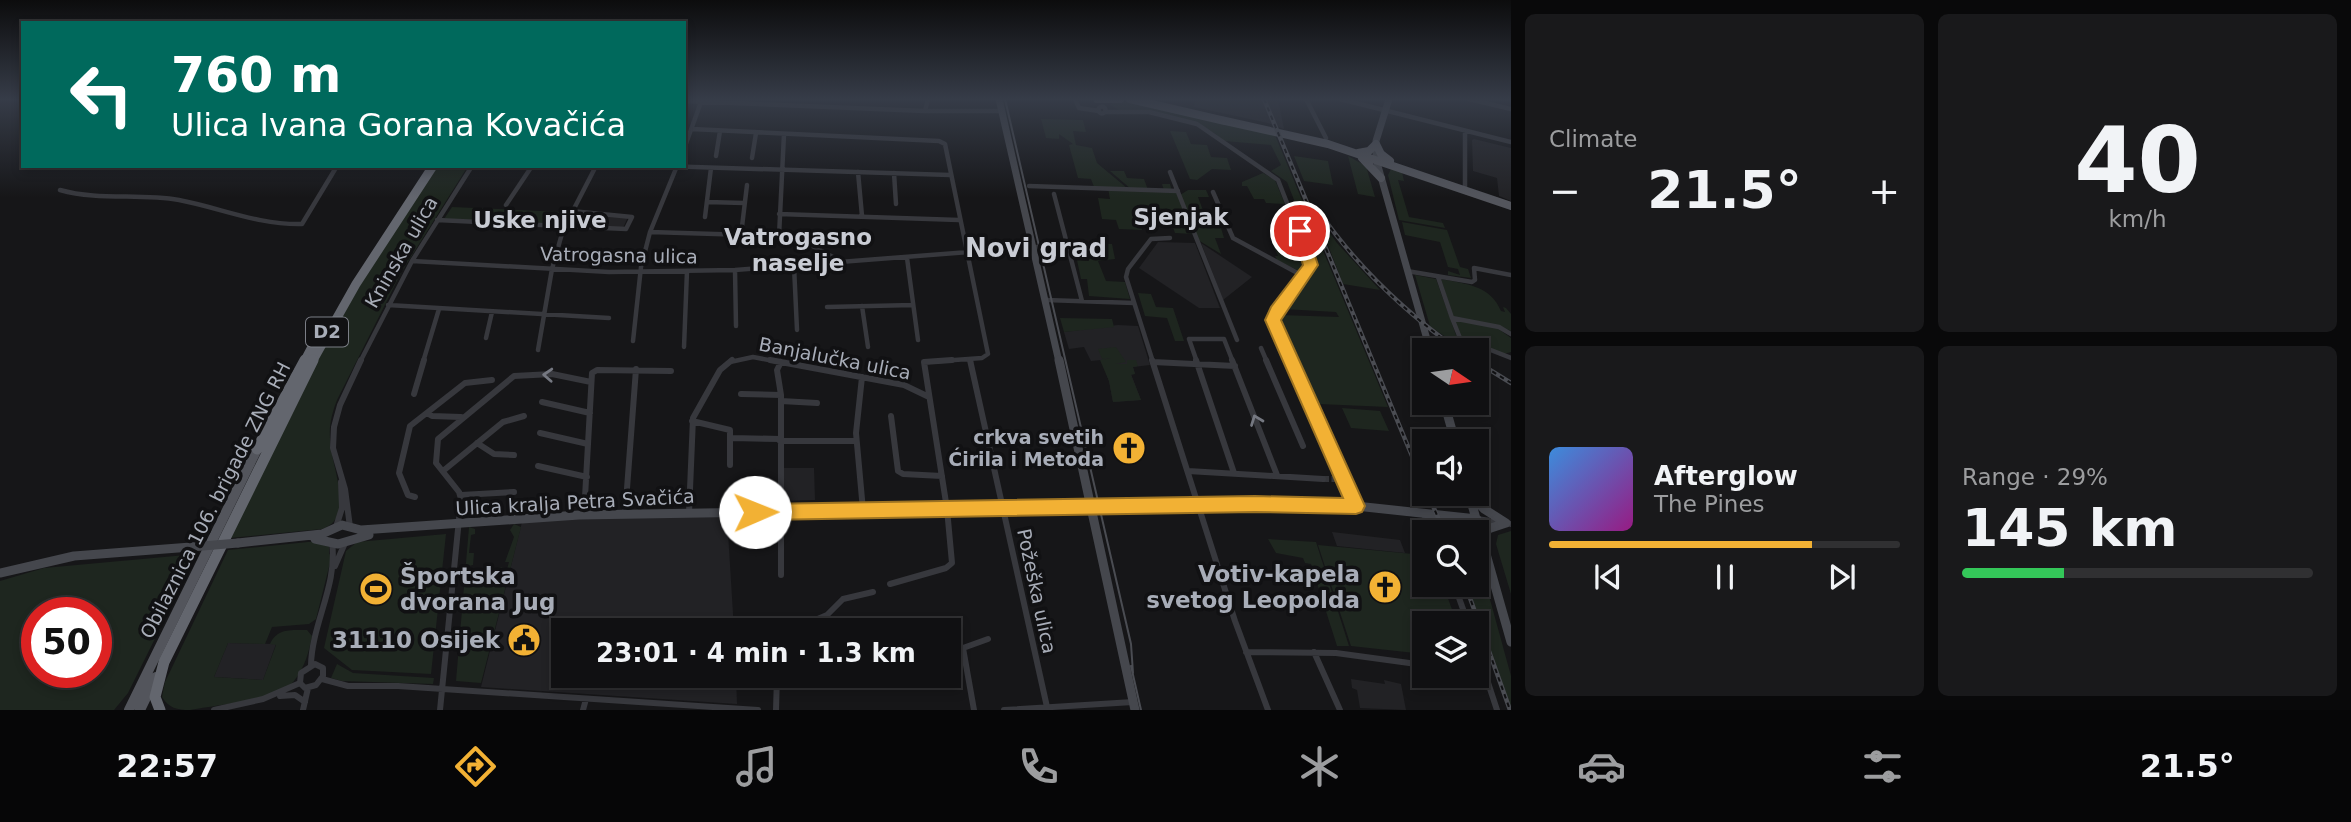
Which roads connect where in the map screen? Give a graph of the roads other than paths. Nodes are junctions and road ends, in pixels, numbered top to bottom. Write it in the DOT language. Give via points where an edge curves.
graph roads {
  1 [pos="720,132"];
  2 [pos="740,132"];
  3 [pos="1007,132"];
  4 [pos="1209,132"];
  5 [pos="1273,132"];
  6 [pos="1323,132"];
  7 [pos="1379,132"];
  8 [pos="1465,132"];
  9 [pos="1470,132"];
  10 [pos="756,133"];
  11 [pos="784,134"];
  12 [pos="1326,138"];
  13 [pos="943,142"];
  14 [pos="1511,142"];
  15 [pos="1376,144"];
  16 [pos="1351,152"];
  17 [pos="716,156"];
  18 [pos="752,158"];
  19 [pos="1376,159"];
  20 [pos="686,167"];
  21 [pos="1401,167"];
  22 [pos="336,168"];
  23 [pos="425,168"];
  24 [pos="432,168"];
  25 [pos="471,168"];
  26 [pos="530,168"];
  27 [pos="595,168"];
  28 [pos="677,168"];
  29 [pos="711,168"];
  30 [pos="781,170"];
  31 [pos="859,172"];
  32 [pos="1170,172"];
  33 [pos="894,173"];
  34 [pos="950,175"];
  35 [pos="1381,178"];
  36 [pos="747,185"];
  37 [pos="1029,186"];
  38 [pos="1465,189"];
  39 [pos="60,190"];
  40 [pos="1178,191"];
  41 [pos="1213,192"];
  42 [pos="1054,194"];
  43 [pos="707,202"];
  44 [pos="744,203"];
  45 [pos="896,204"];
  46 [pos="506,205"];
  47 [pos="1511,206"];
  48 [pos="571,211"];
  49 [pos="779,214"];
  50 [pos="863,216"];
  51 [pos="705,217"];
  52 [pos="437,220"];
  53 [pos="959,220"];
  54 [pos="565,227"];
  55 [pos="650,232"];
  56 [pos="741,234"];
  57 [pos="779,236"];
  58 [pos="1170,238"];
  59 [pos="1034,247"];
  60 [pos="1068,248"];
  61 [pos="966,253"];
  62 [pos="907,258"];
  63 [pos="412,261"];
  64 [pos="842,262"];
  65 [pos="794,266"];
  66 [pos="552,269"];
  67 [pos="735,270"];
  68 [pos="687,271"];
  69 [pos="1407,271"];
  70 [pos="640,272"];
  71 [pos="1511,275"];
  72 [pos="1303,276"];
  73 [pos="1438,277"];
  74 [pos="1046,300"];
  75 [pos="1082,301"];
  76 [pos="1134,303"];
  77 [pos="388,305"];
  78 [pos="913,305"];
  79 [pos="862,306"];
  80 [pos="827,307"];
  81 [pos="439,309"];
  82 [pos="492,312"];
  83 [pos="544,314"];
  84 [pos="609,318"];
  85 [pos="1452,318"];
  86 [pos="736,326"];
  87 [pos="797,330"];
  88 [pos="1511,334"];
  89 [pos="486,338"];
  90 [pos="1427,338"];
  91 [pos="1224,339"];
  92 [pos="918,340"];
  93 [pos="1237,340"];
  94 [pos="633,341"];
  95 [pos="684,347"];
  96 [pos="868,347"];
  97 [pos="1261,348"];
  98 [pos="538,350"];
  99 [pos="1511,358"];
  100 [pos="970,359"];
  101 [pos="781,362"];
  102 [pos="1153,362"];
  103 [pos="1196,364"];
  104 [pos="1235,366"];
  105 [pos="636,369"];
  106 [pos="671,371"];
  107 [pos="862,377"];
  108 [pos="492,380"];
  109 [pos="591,382"];
  110 [pos="414,394"];
  111 [pos="741,394"];
  112 [pos="929,397"];
  113 [pos="781,398"];
  114 [pos="542,402"];
  115 [pos="817,403"];
  116 [pos="427,412"];
  117 [pos="590,412"];
  118 [pos="524,416"];
  119 [pos="891,416"];
  120 [pos="461,417"];
  121 [pos="692,421"];
  122 [pos="540,433"];
  123 [pos="732,438"];
  124 [pos="780,440"];
  125 [pos="856,441"];
  126 [pos="477,443"];
  127 [pos="589,444"];
  128 [pos="1303,446"];
  129 [pos="257,449"];
  130 [pos="514,455"];
  131 [pos="730,465"];
  132 [pos="538,466"];
  133 [pos="443,471"];
  134 [pos="1188,471"];
  135 [pos="1234,473"];
  136 [pos="340,475"];
  137 [pos="1277,475"];
  138 [pos="942,476"];
  139 [pos="587,477"];
  140 [pos="1322,478"];
  141 [pos="514,492"];
  142 [pos="461,495"];
  143 [pos="415,497"];
  144 [pos="1199,505"];
  145 [pos="1091,506"];
  146 [pos="1356,506"];
  147 [pos="1466,506"];
  148 [pos="1473,506"];
  149 [pos="1481,506"];
  150 [pos="1003,507"];
  151 [pos="947,509"];
  152 [pos="863,510"];
  153 [pos="780,512"];
  154 [pos="1423,512"];
  155 [pos="689,513"];
  156 [pos="625,514"];
  157 [pos="1449,514"];
  158 [pos="584,515"];
  159 [pos="1477,519"];
  160 [pos="1427,520"];
  161 [pos="1457,520"];
  162 [pos="459,524"];
  163 [pos="1508,524"];
  164 [pos="431,526"];
  165 [pos="351,528"];
  166 [pos="335,529"];
  167 [pos="1489,529"];
  168 [pos="292,538"];
  169 [pos="347,540"];
  170 [pos="332,542"];
  171 [pos="1489,571"];
  172 [pos="0,573"];
  173 [pos="331,575"];
  174 [pos="781,575"];
  175 [pos="890,584"];
  176 [pos="873,592"];
  177 [pos="822,618"];
  178 [pos="988,639"];
  179 [pos="1511,642"];
  180 [pos="962,648"];
  181 [pos="1246,652"];
  182 [pos="1314,652"];
  183 [pos="164,662"];
  184 [pos="1412,663"];
  185 [pos="311,665"];
  186 [pos="322,679"];
  187 [pos="145,680"];
  188 [pos="300,683"];
  189 [pos="1489,684"];
  190 [pos="308,688"];
  191 [pos="777,688"];
  192 [pos="443,690"];
  193 [pos="270,697"];
  194 [pos="586,699"];
  195 [pos="304,706"];
  196 [pos="638,706"];
  197 [pos="1134,706"];
  198 [pos="1041,708"];
  199 [pos="732,709"];
  200 [pos="122,710"];
  201 [pos="129,710"];
  202 [pos="140,710"];
  203 [pos="160,710"];
  204 [pos="214,710"];
  205 [pos="440,710"];
  206 [pos="583,710"];
  207 [pos="758,710"];
  208 [pos="776,710"];
  209 [pos="974,710"];
  210 [pos="1004,710"];
  211 [pos="1268,710"];
  212 [pos="1340,710"];
  213 [pos="1497,710"];
  1 -- 17 [label="street"];
  2 -- 10 [label="street"];
  3 -- 59 [label="main road"];
  4 -- 72 [label="street" via="1278,180 1311,259"];
  5 -- 16 [label="main road"];
  6 -- 12 [label="street"];
  7 -- 15 [label="main road"];
  8 -- 38 [label="street"];
  9 -- 14 [label="street"];
  10 -- 11 [label="street"];
  10 -- 18 [label="street"];
  11 -- 13 [label="street"];
  11 -- 30 [label="street"];
  13 -- 34 [label="street"];
  15 -- 16 [label="main road" via="1367,152"];
  15 -- 19 [label="main road"];
  15 -- 21 [label="main road" via="1384,157"];
  16 -- 19 [label="main road"];
  16 -- 35 [label="main road" via="1372,165"];
  19 -- 21 [label="main road"];
  19 -- 35 [label="main road"];
  20 -- 29 [label="street"];
  21 -- 35 [label="main road" via="1384,168"];
  21 -- 38 [label="main road"];
  22 -- 39 [label="street" via="302,224 295,225 261,223 165,198 103,198"];
  23 -- 129 [label="highway, Obilaznica 106. brigade ZNG RH / D2" via="346,287"];
  24 -- 183 [label="highway, Obilaznica 106. brigade ZNG RH / D2" via="327,333"];
  25 -- 52 [label="street, Kninska ulica"];
  26 -- 46 [label="street"];
  27 -- 48 [label="street"];
  28 -- 55 [label="street"];
  29 -- 30 [label="street"];
  29 -- 43 [label="street"];
  30 -- 31 [label="street"];
  30 -- 49 [label="street"];
  31 -- 33 [label="street"];
  31 -- 50 [label="street"];
  32 -- 40 [label="street"];
  33 -- 34 [label="street"];
  33 -- 45 [label="street"];
  34 -- 53 [label="street"];
  35 -- 69 [label="main road"];
  36 -- 44 [label="street"];
  37 -- 40 [label="street"];
  38 -- 47 [label="main road"];
  40 -- 93 [label="street"];
  41 -- 72 [label="street" via="1233,237"];
  42 -- 60 [label="street"];
  43 -- 44 [label="street"];
  43 -- 51 [label="street"];
  44 -- 56 [label="street"];
  48 -- 54 [label="street"];
  48 -- 54 [label="street" via="632,217 626,229"];
  49 -- 50 [label="street"];
  49 -- 57 [label="street"];
  50 -- 53 [label="street"];
  52 -- 54 [label="street"];
  52 -- 63 [label="street, Kninska ulica"];
  53 -- 61 [label="street"];
  54 -- 66 [label="street"];
  55 -- 56 [label="street"];
  55 -- 70 [label="street"];
  56 -- 57 [label="street"];
  57 -- 64 [label="street" via="816,247"];
  58 -- 76 [label="street" via="1153,238 1127,271"];
  59 -- 60 [label="street"];
  59 -- 61 [label="street, Vatrogasna ulica"];
  59 -- 74 [label="main road"];
  60 -- 75 [label="street"];
  61 -- 62 [label="street, Vatrogasna ulica"];
  61 -- 100 [label="street" via="987,352 985,358"];
  62 -- 64 [label="street, Vatrogasna ulica"];
  62 -- 78 [label="street"];
  63 -- 66 [label="street, Vatrogasna ulica"];
  63 -- 77 [label="street, Kninska ulica"];
  64 -- 65 [label="street, Vatrogasna ulica"];
  65 -- 67 [label="street, Vatrogasna ulica"];
  65 -- 87 [label="street"];
  66 -- 70 [label="street, Vatrogasna ulica"];
  66 -- 83 [label="street"];
  67 -- 68 [label="street, Vatrogasna ulica"];
  67 -- 86 [label="street"];
  68 -- 70 [label="street, Vatrogasna ulica"];
  68 -- 95 [label="street"];
  69 -- 73 [label="street"];
  69 -- 90 [label="main road"];
  70 -- 94 [label="street"];
  71 -- 73 [label="street" via="1474,268 1474,282"];
  72 -- 146 [label="street" via="1273,320 1337,479"];
  73 -- 85 [label="street"];
  74 -- 75 [label="street"];
  74 -- 145 [label="main road"];
  75 -- 76 [label="street"];
  76 -- 102 [label="street"];
  77 -- 81 [label="street"];
  77 -- 136 [label="street, Kninska ulica" via="336,417 332,448"];
  78 -- 79 [label="street"];
  78 -- 92 [label="street"];
  79 -- 80 [label="street"];
  79 -- 96 [label="street"];
  81 -- 82 [label="street"];
  81 -- 110 [label="street"];
  82 -- 83 [label="street"];
  82 -- 89 [label="street"];
  83 -- 84 [label="street"];
  83 -- 98 [label="street"];
  85 -- 88 [label="street" via="1499,327"];
  85 -- 99 [label="street" via="1460,338"];
  91 -- 103 [label="street" via="1189,339"];
  91 -- 104 [label="street"];
  97 -- 128 [label="street"];
  100 -- 112 [label="street, Banjalučka ulica" via="924,362"];
  100 -- 150 [label="street, Požeška ulica"];
  101 -- 107 [label="street, Banjalučka ulica"];
  101 -- 113 [label="street" via="777,370"];
  101 -- 121 [label="street, Banjalučka ulica" via="749,356 729,362"];
  102 -- 103 [label="street"];
  102 -- 134 [label="street"];
  103 -- 104 [label="street"];
  103 -- 135 [label="street"];
  137 -- 104 [label="street, one-way"];
  105 -- 106 [label="street"];
  105 -- 109 [label="street" via="593,371"];
  105 -- 156 [label="street"];
  107 -- 112 [label="street, Banjalučka ulica" via="904,385"];
  107 -- 125 [label="street"];
  108 -- 116 [label="street" via="465,383"];
  109 -- 117 [label="street"];
  109 -- 120 [label="street, one-way" via="552,374 517,375"];
  111 -- 113 [label="street"];
  112 -- 138 [label="street, Banjalučka ulica"];
  113 -- 115 [label="street"];
  113 -- 124 [label="street"];
  114 -- 117 [label="street"];
  116 -- 120 [label="street"];
  116 -- 143 [label="street" via="408,430 399,474 408,495"];
  117 -- 127 [label="street"];
  118 -- 126 [label="street" via="509,418"];
  119 -- 138 [label="street" via="898,471"];
  120 -- 133 [label="street" via="438,439 436,463"];
  121 -- 123 [label="street" via="727,428"];
  121 -- 155 [label="street, Banjalučka ulica"];
  122 -- 127 [label="street"];
  123 -- 124 [label="street"];
  123 -- 131 [label="street"];
  124 -- 125 [label="street"];
  124 -- 153 [label="street"];
  125 -- 152 [label="street"];
  126 -- 130 [label="street" via="494,454"];
  126 -- 133 [label="street"];
  127 -- 139 [label="street"];
  129 -- 187 [label="main road, Obilaznica 106. brigade ZNG RH / D2"];
  132 -- 139 [label="street"];
  133 -- 142 [label="street"];
  134 -- 135 [label="street"];
  134 -- 144 [label="street"];
  135 -- 137 [label="street"];
  136 -- 165 [label="street, Kninska ulica"];
  136 -- 166 [label="street, Kninska ulica" via="342,508"];
  137 -- 140 [label="street"];
  138 -- 151 [label="street, Banjalučka ulica"];
  139 -- 158 [label="street"];
  141 -- 142 [label="street"];
  142 -- 162 [label="street"];
  144 -- 145 [label="main road, Ulica kralja Petra Svačića"];
  144 -- 146 [label="main road, Ulica kralja Petra Svačića"];
  144 -- 181 [label="street"];
  145 -- 150 [label="main road, Ulica kralja Petra Svačića"];
  145 -- 197 [label="main road"];
  146 -- 154 [label="main road, Ulica kralja Petra Svačića"];
  147 -- 157 [label="main road"];
  148 -- 159 [label="main road"];
  149 -- 163 [label="main road"];
  150 -- 151 [label="main road, Ulica kralja Petra Svačića"];
  150 -- 198 [label="street, Požeška ulica"];
  151 -- 152 [label="main road, Ulica kralja Petra Svačića"];
  151 -- 175 [label="street, Banjalučka ulica" via="950,566"];
  152 -- 153 [label="main road, Ulica kralja Petra Svačića"];
  153 -- 155 [label="main road, Ulica kralja Petra Svačića"];
  153 -- 174 [label="street"];
  154 -- 157 [label="main road, Ulica kralja Petra Svačića"];
  154 -- 160 [label="street"];
  155 -- 156 [label="main road, Ulica kralja Petra Svačića"];
  156 -- 158 [label="main road, Ulica kralja Petra Svačića"];
  157 -- 159 [label="main road, Ulica kralja Petra Svačića"];
  157 -- 161 [label="main road"];
  158 -- 162 [label="main road, Ulica kralja Petra Svačića"];
  159 -- 163 [label="street"];
  162 -- 164 [label="main road, Ulica kralja Petra Svačića"];
  162 -- 192 [label="street"];
  163 -- 167 [label="main road"];
  164 -- 165 [label="main road, Ulica kralja Petra Svačića"];
  164 -- 169 [label="main road, Ulica kralja Petra Svačića"];
  165 -- 166 [label="main road" via="342,525"];
  165 -- 169 [label="main road"];
  166 -- 168 [label="main road"];
  166 -- 170 [label="main road" via="330,535"];
  168 -- 170 [label="main road"];
  168 -- 172 [label="main road, bridge" via="61,558"];
  169 -- 170 [label="main road"];
  169 -- 173 [label="street"];
  170 -- 173 [label="street"];
  171 -- 179 [label="main road"];
  173 -- 185 [label="street"];
  176 -- 177 [label="street" via="847,597"];
  178 -- 180 [label="street"];
  180 -- 209 [label="street"];
  181 -- 182 [label="street"];
  181 -- 211 [label="street"];
  182 -- 184 [label="street"];
  182 -- 212 [label="street"];
  183 -- 202 [label="main road, Obilaznica 106. brigade ZNG RH / D2"];
  183 -- 203 [label="highway" via="155,697"];
  185 -- 186 [label="street" via="321,666"];
  185 -- 188 [label="street" via="302,672"];
  186 -- 190 [label="street"];
  186 -- 192 [label="street" via="348,686"];
  187 -- 200 [label="main road"];
  187 -- 201 [label="main road, Obilaznica 106. brigade ZNG RH / D2"];
  188 -- 190 [label="street"];
  188 -- 193 [label="street"];
  189 -- 213 [label="street"];
  190 -- 195 [label="street"];
  191 -- 208 [label="street"];
  192 -- 194 [label="street"];
  192 -- 205 [label="street"];
  193 -- 195 [label="street" via="295,695"];
  193 -- 204 [label="street"];
  194 -- 196 [label="street"];
  194 -- 206 [label="street"];
  196 -- 199 [label="street"];
  197 -- 198 [label="street"];
  198 -- 210 [label="street"];
  199 -- 207 [label="street"];
}
